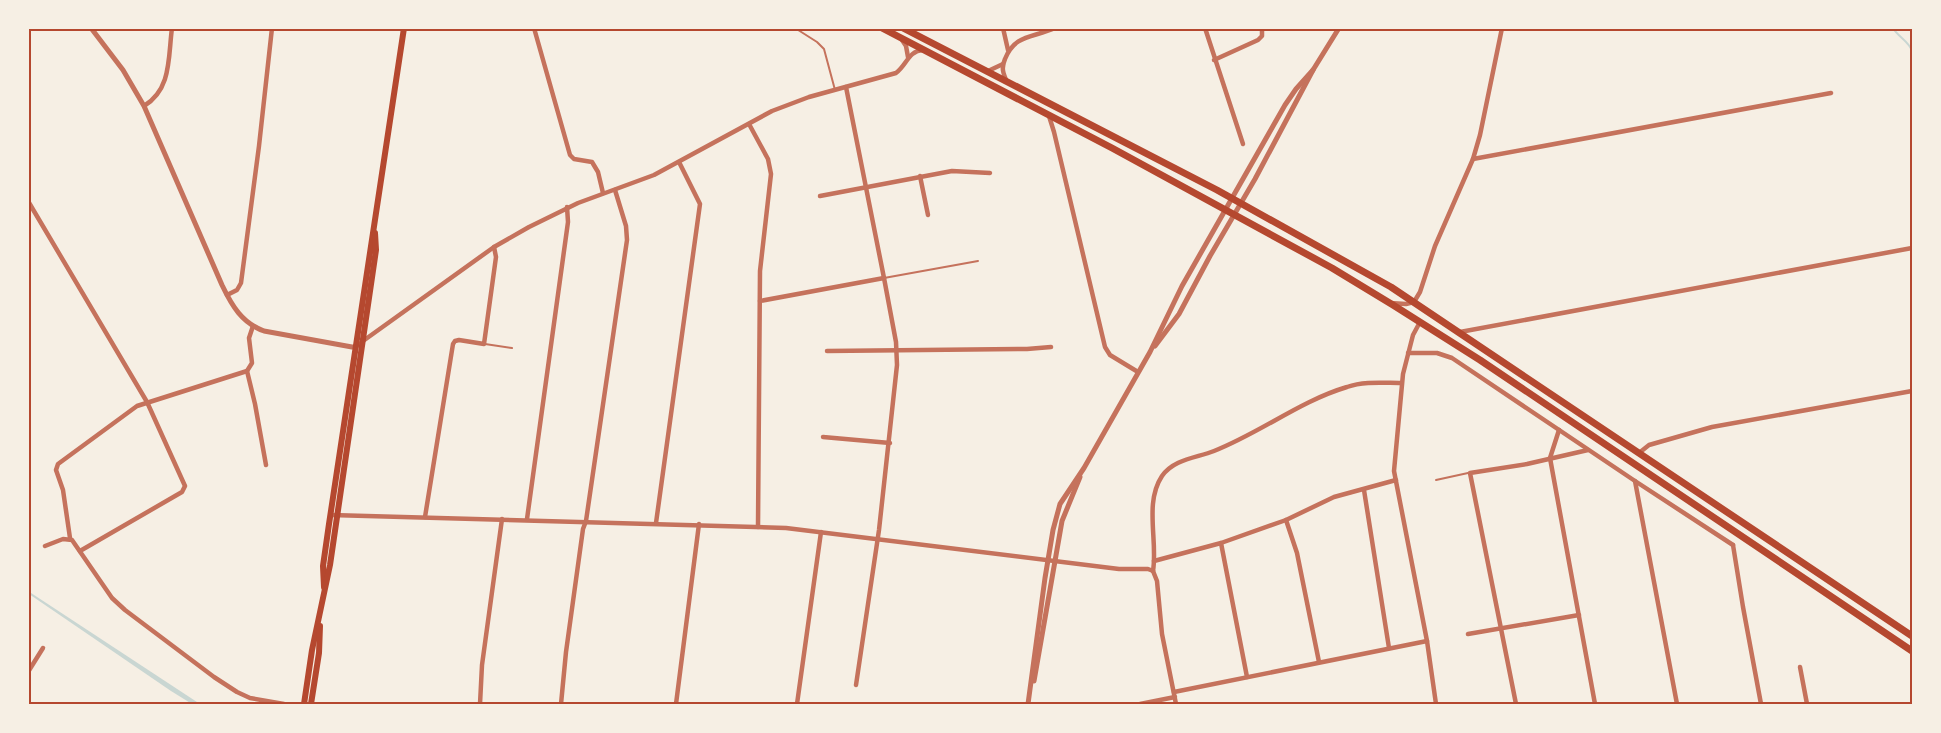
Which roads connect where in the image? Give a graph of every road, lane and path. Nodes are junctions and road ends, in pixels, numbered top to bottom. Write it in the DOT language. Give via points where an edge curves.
graph roads {
  1 [pos="91,28"];
  2 [pos="172,28"];
  3 [pos="272,28"];
  4 [pos="404,28"];
  5 [pos="534,28"];
  6 [pos="795,28"];
  7 [pos="882,28"];
  8 [pos="903,28"];
  9 [pos="1004,28"];
  10 [pos="1055,28"];
  11 [pos="1204,28"];
  12 [pos="1262,28"];
  13 [pos="1339,28"];
  14 [pos="1502,28"];
  15 [pos="900,38"];
  16 [pos="923,50"];
  17 [pos="1008,50"];
  18 [pos="908,57"];
  19 [pos="1214,60"];
  20 [pos="1003,64"];
  21 [pos="1313,70"];
  22 [pos="988,72"];
  23 [pos="1007,82"];
  24 [pos="846,87"];
  25 [pos="835,90"];
  26 [pos="1831,93"];
  27 [pos="144,106"];
  28 [pos="1048,113"];
  29 [pos="749,124"];
  30 [pos="1070,125"];
  31 [pos="1054,132"];
  32 [pos="1243,144"];
  33 [pos="1473,159"];
  34 [pos="679,162"];
  35 [pos="990,172"];
  36 [pos="920,176"];
  37 [pos="866,187"];
  38 [pos="615,190"];
  39 [pos="603,193"];
  40 [pos="820,196"];
  41 [pos="1233,198"];
  42 [pos="28,201"];
  43 [pos="1241,203"];
  44 [pos="567,207"];
  45 [pos="1226,210"];
  46 [pos="928,215"];
  47 [pos="1235,215"];
  48 [pos="375,230"];
  49 [pos="494,247"];
  50 [pos="1912,248"];
  51 [pos="978,261"];
  52 [pos="884,279"];
  53 [pos="227,295"];
  54 [pos="760,301"];
  55 [pos="1389,302"];
  56 [pos="1414,302"];
  57 [pos="1420,321"];
  58 [pos="253,326"];
  59 [pos="1460,332"];
  60 [pos="362,342"];
  61 [pos="484,344"];
  62 [pos="355,347"];
  63 [pos="1051,347"];
  64 [pos="512,348"];
  65 [pos="827,351"];
  66 [pos="897,351"];
  67 [pos="1150,352"];
  68 [pos="1408,353"];
  69 [pos="247,371"];
  70 [pos="1138,372"];
  71 [pos="1401,383"];
  72 [pos="1912,391"];
  73 [pos="147,402"];
  74 [pos="1559,429"];
  75 [pos="824,437"];
  76 [pos="890,443"];
  77 [pos="1588,450"];
  78 [pos="1639,453"];
  79 [pos="1550,459"];
  80 [pos="266,465"];
  81 [pos="1084,468"];
  82 [pos="1470,473"];
  83 [pos="1396,480"];
  84 [pos="1436,480"];
  85 [pos="1635,481"];
  86 [pos="1364,490"];
  87 [pos="334,515"];
  88 [pos="425,517"];
  89 [pos="502,519"];
  90 [pos="527,519"];
  91 [pos="1286,520"];
  92 [pos="586,521"];
  93 [pos="656,523"];
  94 [pos="699,524"];
  95 [pos="759,527"];
  96 [pos="821,532"];
  97 [pos="1739,534"];
  98 [pos="70,538"];
  99 [pos="878,539"];
  100 [pos="1221,543"];
  101 [pos="1733,545"];
  102 [pos="45,546"];
  103 [pos="80,551"];
  104 [pos="1048,560"];
  105 [pos="1055,561"];
  106 [pos="1154,561"];
  107 [pos="1153,571"];
  108 [pos="1579,615"];
  109 [pos="320,616"];
  110 [pos="1501,628"];
  111 [pos="1468,634"];
  112 [pos="1912,636"];
  113 [pos="1427,641"];
  114 [pos="43,648"];
  115 [pos="1389,648"];
  116 [pos="1912,651"];
  117 [pos="1319,662"];
  118 [pos="1800,667"];
  119 [pos="28,672"];
  120 [pos="1247,677"];
  121 [pos="856,685"];
  122 [pos="1030,694"];
  123 [pos="1174,694"];
  124 [pos="284,705"];
  125 [pos="304,705"];
  126 [pos="311,705"];
  127 [pos="480,705"];
  128 [pos="561,705"];
  129 [pos="676,705"];
  130 [pos="797,705"];
  131 [pos="1028,705"];
  132 [pos="1140,705"];
  133 [pos="1176,705"];
  134 [pos="1436,705"];
  135 [pos="1516,705"];
  136 [pos="1595,705"];
  137 [pos="1677,705"];
  138 [pos="1761,705"];
  139 [pos="1807,705"];
  1 -- 27 [label="street"];
  2 -- 27 [label="street" via="164,86"];
  3 -- 53 [label="street" via="241,283"];
  4 -- 48 [label="main road"];
  5 -- 39 [label="street" via="570,155 592,162"];
  6 -- 25 [label="lane" via="824,49"];
  7 -- 15 [label="main road"];
  8 -- 22 [label="main road"];
  9 -- 17 [label="street"];
  10 -- 17 [label="street" via="1019,40"];
  11 -- 19 [label="street"];
  12 -- 19 [label="street" via="1258,40"];
  13 -- 21 [label="street"];
  14 -- 33 [label="street"];
  15 -- 16 [label="main road"];
  15 -- 18 [label="street"];
  16 -- 18 [label="street"];
  16 -- 28 [label="main road"];
  17 -- 20 [label="street"];
  18 -- 24 [label="street" via="896,73"];
  19 -- 32 [label="street"];
  20 -- 22 [label="street"];
  20 -- 23 [label="street"];
  21 -- 41 [label="street" via="1285,105"];
  21 -- 43 [label="street"];
  22 -- 23 [label="main road"];
  23 -- 41 [label="main road"];
  24 -- 25 [label="street"];
  24 -- 37 [label="street"];
  25 -- 29 [label="street" via="791,103"];
  26 -- 33 [label="street"];
  27 -- 53 [label="street"];
  28 -- 30 [label="main road"];
  28 -- 31 [label="street"];
  29 -- 34 [label="street"];
  29 -- 54 [label="street" via="771,170"];
  30 -- 31 [label="street" via="1062,125"];
  30 -- 45 [label="main road"];
  31 -- 70 [label="street" via="1105,347 1110,356"];
  33 -- 56 [label="street"];
  34 -- 38 [label="street"];
  34 -- 93 [label="street" via="700,204"];
  35 -- 36 [label="street" via="952,171"];
  36 -- 37 [label="street"];
  36 -- 46 [label="street"];
  37 -- 40 [label="street"];
  37 -- 52 [label="street"];
  38 -- 39 [label="street"];
  38 -- 92 [label="street" via="627,240"];
  39 -- 44 [label="street"];
  41 -- 43 [label="main road"];
  41 -- 45 [label="street"];
  42 -- 73 [label="street"];
  43 -- 47 [label="street"];
  43 -- 56 [label="main road"];
  44 -- 49 [label="street"];
  44 -- 90 [label="street"];
  45 -- 47 [label="main road"];
  45 -- 67 [label="street"];
  47 -- 55 [label="main road"];
  47 -- 67 [label="street" via="1179,314"];
  48 -- 60 [label="main road" via="376,250"];
  48 -- 62 [label="main road"];
  49 -- 60 [label="street"];
  49 -- 61 [label="street" via="496,257"];
  50 -- 59 [label="street"];
  51 -- 52 [label="lane"];
  52 -- 54 [label="street"];
  52 -- 66 [label="street"];
  53 -- 58 [label="street" via="237,312"];
  54 -- 95 [label="street"];
  55 -- 56 [label="street"];
  55 -- 57 [label="main road"];
  56 -- 59 [label="main road"];
  57 -- 68 [label="street"];
  57 -- 97 [label="main road"];
  58 -- 62 [label="street"];
  58 -- 69 [label="street" via="249,342 252,360"];
  59 -- 78 [label="main road"];
  60 -- 62 [label="street"];
  60 -- 87 [label="main road"];
  61 -- 64 [label="lane"];
  61 -- 88 [label="street" via="459,340 453,344"];
  62 -- 87 [label="main road"];
  63 -- 66 [label="street"];
  65 -- 66 [label="street"];
  66 -- 76 [label="street"];
  67 -- 70 [label="street"];
  68 -- 71 [label="street"];
  68 -- 74 [label="street" via="1447,355"];
  69 -- 73 [label="street"];
  69 -- 80 [label="street"];
  70 -- 81 [label="street"];
  71 -- 83 [label="street"];
  71 -- 106 [label="street" via="1346,387 1218,450 1168,469 1155,493"];
  72 -- 78 [label="street" via="1712,427 1656,442"];
  73 -- 98 [label="street" via="57,466"];
  73 -- 103 [label="street" via="184,490"];
  74 -- 77 [label="street"];
  74 -- 79 [label="street"];
  75 -- 76 [label="street"];
  76 -- 99 [label="street"];
  77 -- 79 [label="street"];
  77 -- 85 [label="street"];
  78 -- 112 [label="main road"];
  79 -- 82 [label="street"];
  79 -- 108 [label="street"];
  81 -- 104 [label="street" via="1057,513"];
  81 -- 105 [label="street" via="1064,514"];
  82 -- 84 [label="lane"];
  82 -- 110 [label="street"];
  83 -- 86 [label="street"];
  83 -- 113 [label="street"];
  85 -- 101 [label="street"];
  85 -- 137 [label="street"];
  86 -- 91 [label="street" via="1334,497"];
  86 -- 115 [label="street"];
  87 -- 88 [label="street"];
  87 -- 109 [label="main road"];
  88 -- 89 [label="street"];
  89 -- 90 [label="street"];
  89 -- 127 [label="street"];
  90 -- 92 [label="street"];
  91 -- 100 [label="street"];
  91 -- 117 [label="street" via="1297,552"];
  92 -- 93 [label="street"];
  92 -- 128 [label="street"];
  93 -- 94 [label="street"];
  94 -- 95 [label="street"];
  94 -- 129 [label="street"];
  95 -- 96 [label="street"];
  96 -- 99 [label="street"];
  96 -- 130 [label="street"];
  97 -- 101 [label="street"];
  97 -- 116 [label="main road"];
  98 -- 102 [label="street"];
  98 -- 103 [label="street"];
  99 -- 104 [label="street"];
  99 -- 121 [label="street"];
  100 -- 106 [label="street"];
  100 -- 120 [label="street"];
  101 -- 138 [label="street"];
  103 -- 124 [label="street" via="124,610 230,687 249,698"];
  104 -- 105 [label="street"];
  104 -- 122 [label="street"];
  105 -- 107 [label="street"];
  105 -- 122 [label="street"];
  106 -- 107 [label="street"];
  107 -- 123 [label="street"];
  108 -- 110 [label="street"];
  108 -- 136 [label="street"];
  109 -- 125 [label="main road"];
  109 -- 126 [label="main road"];
  110 -- 111 [label="street"];
  110 -- 135 [label="street"];
  113 -- 115 [label="street"];
  113 -- 134 [label="street"];
  114 -- 119 [label="street"];
  115 -- 117 [label="street"];
  117 -- 120 [label="street"];
  118 -- 139 [label="street"];
  120 -- 123 [label="street"];
  122 -- 131 [label="street"];
  123 -- 132 [label="street"];
  123 -- 133 [label="street"];
}
